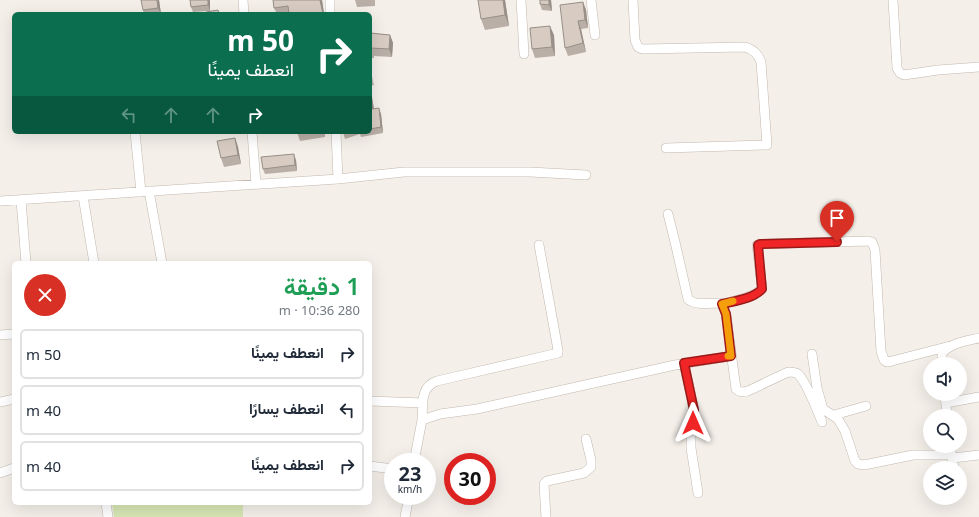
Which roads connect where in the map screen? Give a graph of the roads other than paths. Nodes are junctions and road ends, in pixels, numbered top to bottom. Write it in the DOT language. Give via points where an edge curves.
graph roads {
  1 [pos="244,0"];
  2 [pos="330,0"];
  3 [pos="521,0"];
  4 [pos="591,0"];
  5 [pos="633,0"];
  6 [pos="894,0"];
  7 [pos="244,12"];
  8 [pos="330,12"];
  9 [pos="595,34"];
  10 [pos="524,54"];
  11 [pos="979,67"];
  12 [pos="135,134"];
  13 [pos="252,134"];
  14 [pos="336,134"];
  15 [pos="666,148"];
  16 [pos="586,175"];
  17 [pos="338,179"];
  18 [pos="256,184"];
  19 [pos="145,191"];
  20 [pos="83,196"];
  21 [pos="21,200"];
  22 [pos="0,201"];
  23 [pos="668,214"];
  24 [pos="539,244"];
  25 [pos="26,261"];
  26 [pos="94,261"];
  27 [pos="162,261"];
  28 [pos="722,304"];
  29 [pos="12,334"];
  30 [pos="0,335"];
  31 [pos="979,338"];
  32 [pos="954,345"];
  33 [pos="812,354"];
  34 [pos="731,356"];
  35 [pos="942,357"];
  36 [pos="684,363"];
  37 [pos="967,397"];
  38 [pos="979,397"];
  39 [pos="12,399"];
  40 [pos="372,401"];
  41 [pos="0,402"];
  42 [pos="423,403"];
  43 [pos="814,403"];
  44 [pos="866,406"];
  45 [pos="823,409"];
  46 [pos="834,415"];
  47 [pos="422,420"];
  48 [pos="822,422"];
  49 [pos="586,439"];
  50 [pos="416,453"];
  51 [pos="952,453"];
  52 [pos="979,455"];
  53 [pos="372,466"];
  54 [pos="384,468"];
  55 [pos="12,469"];
  56 [pos="0,473"];
  57 [pos="698,493"];
  58 [pos="106,505"];
  59 [pos="407,505"];
  60 [pos="108,517"];
  61 [pos="405,517"];
  62 [pos="546,517"];
  1 -- 7 [label="street"];
  2 -- 8 [label="street"];
  3 -- 10 [label="street"];
  4 -- 9 [label="street"];
  5 -- 15 [label="street" via="635,40 638,48 745,47 752,49 761,62 767,145"];
  6 -- 11 [label="street" via="896,68 900,73 904,75"];
  12 -- 19 [label="street"];
  13 -- 18 [label="street"];
  14 -- 17 [label="street"];
  16 -- 17 [label="street" via="530,172 404,172"];
  17 -- 18 [label="street"];
  18 -- 19 [label="street"];
  19 -- 20 [label="street"];
  19 -- 27 [label="street"];
  20 -- 21 [label="street"];
  20 -- 26 [label="street"];
  21 -- 22 [label="street"];
  21 -- 25 [label="street"];
  23 -- 28 [label="street" via="688,298 695,303"];
  24 -- 42 [label="street" via="558,353 437,381 425,390"];
  28 -- 32 [label="street" via="758,293 762,289 758,248 760,244 868,241 875,246 880,351 884,360 892,361"];
  28 -- 34 [label="street" via="726,314"];
  29 -- 30 [label="street"];
  31 -- 32 [label="street"];
  32 -- 35 [label="street" via="946,348"];
  33 -- 45 [label="street"];
  34 -- 36 [label="street"];
  34 -- 43 [label="street" via="734,386 738,392 748,391 792,372 800,377"];
  36 -- 47 [label="street" via="477,409 440,414"];
  36 -- 57 [label="street" via="694,410 691,448"];
  37 -- 38 [label="street"];
  39 -- 41 [label="street"];
  40 -- 42 [label="street"];
  42 -- 47 [label="street"];
  43 -- 45 [label="street"];
  43 -- 48 [label="street"];
  44 -- 46 [label="street"];
  45 -- 46 [label="street"];
  46 -- 51 [label="street" via="845,431 858,464 913,455"];
  47 -- 50 [label="street"];
  49 -- 62 [label="street" via="591,467 584,473 547,481 544,484"];
  51 -- 52 [label="street"];
  53 -- 54 [label="street"];
  55 -- 56 [label="street"];
  58 -- 60 [label="street"];
  59 -- 61 [label="street"];
}
